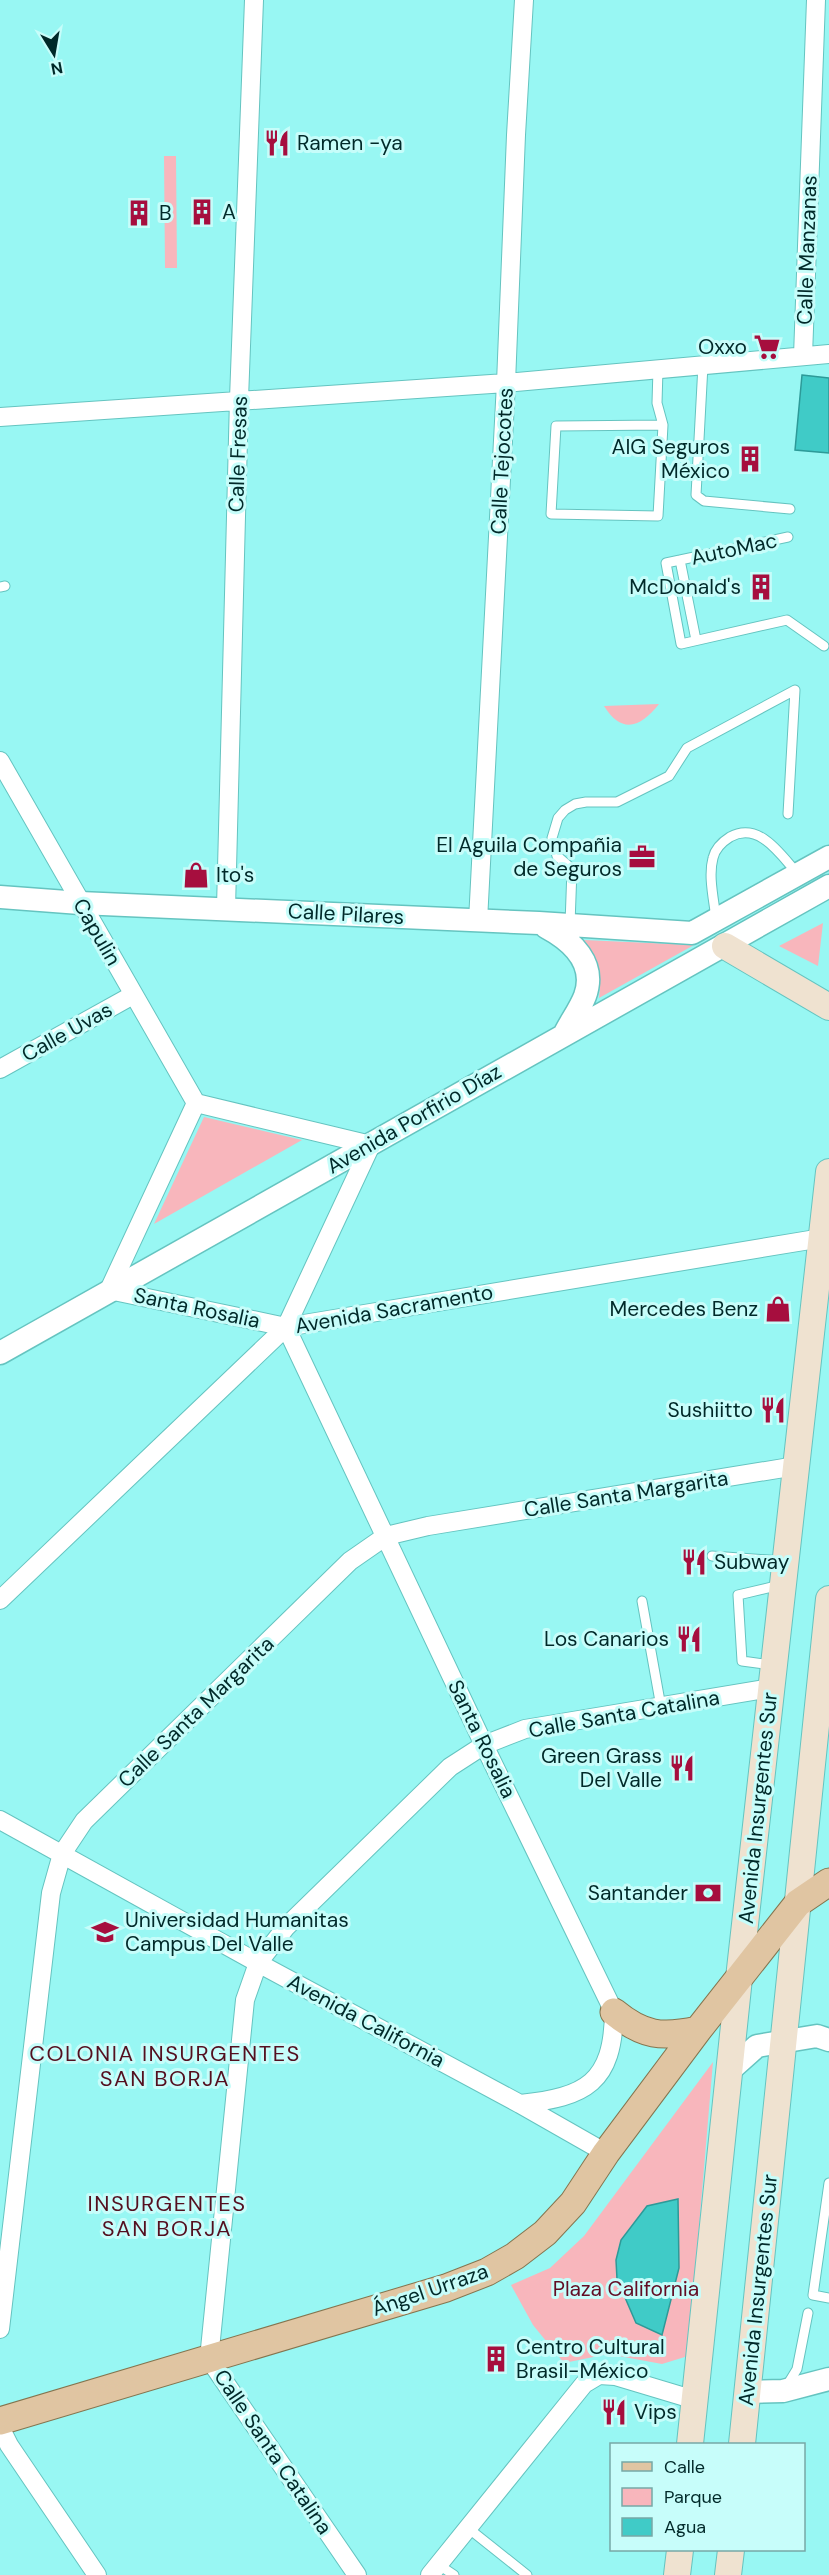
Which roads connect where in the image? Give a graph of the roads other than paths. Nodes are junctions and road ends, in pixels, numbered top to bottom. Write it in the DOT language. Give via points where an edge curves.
graph roads {
  1 [pos="254,0"];
  2 [pos="524,0"];
  3 [pos="816,0"];
  4 [pos="829,354"];
  5 [pos="803,356"];
  6 [pos="703,365"];
  7 [pos="658,369"];
  8 [pos="506,383"];
  9 [pos="239,399"];
  10 [pos="0,417"];
  11 [pos="663,425"];
  12 [pos="790,509"];
  13 [pos="788,537"];
  14 [pos="680,560"];
  15 [pos="696,640"];
  16 [pos="824,646"];
  17 [pos="0,761"];
  18 [pos="788,814"];
  19 [pos="829,857"];
  20 [pos="798,875"];
  21 [pos="829,886"];
  22 [pos="0,897"];
  23 [pos="80,903"];
  24 [pos="226,908"];
  25 [pos="478,921"];
  26 [pos="716,921"];
  27 [pos="539,923"];
  28 [pos="570,926"];
  29 [pos="724,946"];
  30 [pos="134,995"];
  31 [pos="829,1007"];
  32 [pos="565,1033"];
  33 [pos="0,1069"];
  34 [pos="196,1102"];
  35 [pos="371,1145"];
  36 [pos="829,1172"];
  37 [pos="822,1238"];
  38 [pos="109,1290"];
  39 [pos="286,1327"];
  40 [pos="0,1353"];
  41 [pos="796,1466"];
  42 [pos="386,1536"];
  43 [pos="712,1556"];
  44 [pos="784,1573"];
  45 [pos="829,1599"];
  46 [pos="0,1600"];
  47 [pos="642,1601"];
  48 [pos="828,1630"];
  49 [pos="772,1677"];
  50 [pos="661,1707"];
  51 [pos="484,1745"];
  52 [pos="0,1820"];
  53 [pos="62,1854"];
  54 [pos="829,1882"];
  55 [pos="798,1903"];
  56 [pos="258,1963"];
  57 [pos="739,1978"];
  58 [pos="614,2012"];
  59 [pos="698,2030"];
  60 [pos="783,2040"];
  61 [pos="829,2040"];
  62 [pos="729,2071"];
  63 [pos="520,2104"];
  64 [pos="606,2154"];
  65 [pos="829,2183"];
  66 [pos="829,2298"];
  67 [pos="808,2313"];
  68 [pos="0,2329"];
  69 [pos="209,2359"];
  70 [pos="829,2379"];
  71 [pos="783,2391"];
  72 [pos="747,2392"];
  73 [pos="695,2400"];
  74 [pos="0,2421"];
  75 [pos="0,2427"];
  76 [pos="690,2443"];
  77 [pos="742,2443"];
  78 [pos="468,2528"];
  79 [pos="680,2551"];
  80 [pos="730,2551"];
  81 [pos="441,2572"];
  82 [pos="97,2575"];
  83 [pos="357,2575"];
  84 [pos="526,2575"];
  85 [pos="677,2575"];
  86 [pos="728,2575"];
  1 -- 9 [label="street, Calle Fresas"];
  2 -- 8 [label="street, Calle Tejocotes"];
  3 -- 5 [label="street, Calle Manzanas"];
  4 -- 5 [label="street"];
  5 -- 6 [label="street"];
  6 -- 7 [label="street"];
  6 -- 12 [label="lane" via="696,495 704,501"];
  7 -- 8 [label="street"];
  7 -- 11 [label="lane" via="657,403"];
  8 -- 9 [label="street"];
  8 -- 25 [label="street, Calle Tejocotes"];
  9 -- 10 [label="street"];
  9 -- 24 [label="street, Calle Fresas"];
  11 -- 11 [label="lane" via="658,516 551,514 556,426"];
  13 -- 14 [label="lane, AutoMac"];
  14 -- 15 [label="lane, AutoMac"];
  14 -- 15 [label="lane, AutoMac" via="666,563 681,644"];
  15 -- 16 [label="lane" via="787,620"];
  17 -- 23 [label="street, Capulin"];
  18 -- 28 [label="lane" via="795,690 687,748 669,776 617,802 575,804 558,818 553,828 553,847 572,869"];
  19 -- 20 [label="street"];
  20 -- 26 [label="street"];
  20 -- 26 [label="lane" via="762,837 742,833 732,836 717,849 713,859"];
  21 -- 29 [label="street, Avenida Porfirio Díaz"];
  22 -- 23 [label="street, Calle Pilares"];
  23 -- 24 [label="street, Calle Pilares"];
  23 -- 30 [label="street, Capulin"];
  24 -- 25 [label="street, Calle Pilares"];
  25 -- 27 [label="street, Calle Pilares"];
  26 -- 28 [label="street, Calle Pilares" via="692,933"];
  27 -- 28 [label="street, Calle Pilares"];
  27 -- 32 [label="street" via="574,945 584,960 588,978 585,996"];
  29 -- 31 [label="main road"];
  29 -- 32 [label="street, Avenida Porfirio Díaz"];
  30 -- 33 [label="street, Calle Uvas"];
  30 -- 34 [label="street, Capulin"];
  32 -- 35 [label="street, Avenida Porfirio Díaz"];
  34 -- 35 [label="street"];
  34 -- 38 [label="street"];
  35 -- 38 [label="street, Avenida Porfirio Díaz"];
  35 -- 39 [label="street, Santa Rosalia"];
  36 -- 37 [label="main road, Avenida Insurgentes Sur"];
  37 -- 39 [label="street, Avenida Sacramento"];
  37 -- 41 [label="main road, Avenida Insurgentes Sur"];
  38 -- 39 [label="street, Santa Rosalia"];
  38 -- 40 [label="street, Avenida Porfirio Díaz"];
  39 -- 42 [label="street, Santa Rosalia"];
  39 -- 46 [label="street, Avenida Sacramento"];
  41 -- 42 [label="street, Calle Santa Margarita"];
  41 -- 44 [label="main road, Avenida Insurgentes Sur"];
  42 -- 51 [label="street, Santa Rosalia"];
  42 -- 53 [label="street, Calle Santa Margarita" via="350,1561 93,1812"];
  43 -- 44 [label="lane"];
  44 -- 49 [label="main road, Avenida Insurgentes Sur"];
  44 -- 49 [label="lane" via="738,1595 742,1661"];
  45 -- 48 [label="main road, Avenida Insurgentes Sur"];
  47 -- 50 [label="lane"];
  48 -- 55 [label="main road, Avenida Insurgentes Sur"];
  49 -- 50 [label="street, Calle Santa Catalina"];
  49 -- 57 [label="main road, Avenida Insurgentes Sur"];
  50 -- 51 [label="street, Calle Santa Catalina" via="525,1730"];
  51 -- 56 [label="street, Calle Santa Catalina" via="450,1767 286,1927"];
  51 -- 58 [label="street, Santa Rosalia"];
  52 -- 53 [label="street, Avenida California"];
  53 -- 56 [label="street, Avenida California"];
  53 -- 68 [label="street, Calle Santa Margarita" via="51,1893"];
  54 -- 55 [label="main road, Ángel Urraza"];
  55 -- 57 [label="main road, Ángel Urraza"];
  55 -- 60 [label="main road, Avenida Insurgentes Sur"];
  56 -- 63 [label="street, Avenida California"];
  56 -- 69 [label="street, Calle Santa Catalina" via="245,2000"];
  57 -- 59 [label="main road, Ángel Urraza"];
  57 -- 62 [label="main road, Avenida Insurgentes Sur"];
  58 -- 59 [label="main road" via="642,2031 658,2035"];
  58 -- 63 [label="street, Santa Rosalia" via="612,2051 590,2085 550,2101"];
  59 -- 64 [label="main road, Ángel Urraza"];
  60 -- 61 [label="street" via="817,2036"];
  60 -- 62 [label="street" via="757,2046"];
  60 -- 72 [label="main road, Avenida Insurgentes Sur"];
  62 -- 73 [label="main road, Avenida Insurgentes Sur"];
  63 -- 64 [label="street, Avenida California"];
  64 -- 69 [label="main road, Ángel Urraza" via="573,2203 545,2233 487,2272 446,2288"];
  65 -- 66 [label="lane" via="813,2295"];
  67 -- 71 [label="lane" via="797,2369"];
  69 -- 74 [label="main road, Ángel Urraza"];
  69 -- 83 [label="street, Calle Santa Catalina"];
  70 -- 71 [label="street"];
  71 -- 72 [label="street"];
  72 -- 77 [label="main road, Avenida Insurgentes Sur"];
  73 -- 76 [label="main road, Avenida Insurgentes Sur"];
  73 -- 78 [label="street" via="615,2376 599,2375 584,2384"];
  75 -- 82 [label="street"];
  78 -- 81 [label="street"];
  78 -- 84 [label="lane"];
  79 -- 85 [label="main road"];
  80 -- 86 [label="main road"];
}
